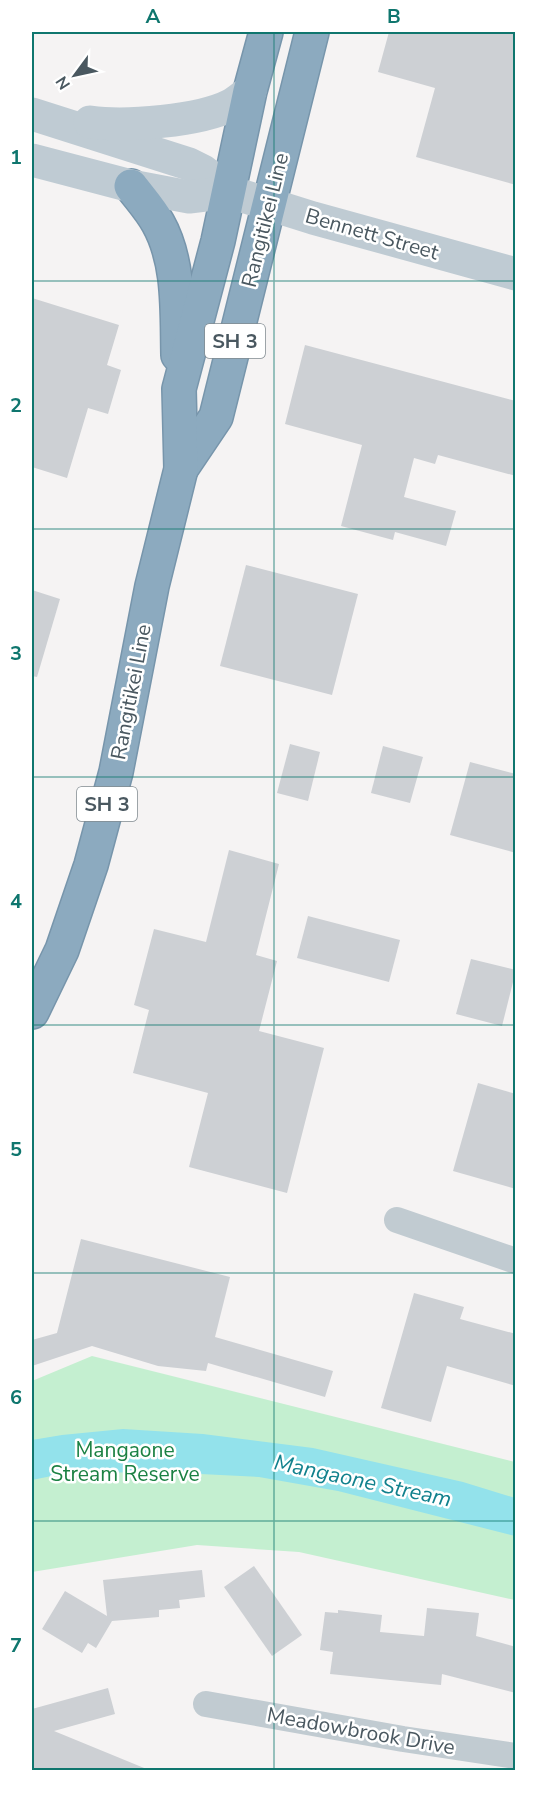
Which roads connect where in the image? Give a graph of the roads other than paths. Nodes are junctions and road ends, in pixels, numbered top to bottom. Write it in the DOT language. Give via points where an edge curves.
graph roads {
  1 [pos="266,32"];
  2 [pos="312,32"];
  3 [pos="250,91"];
  4 [pos="33,114"];
  5 [pos="32,160"];
  6 [pos="131,186"];
  7 [pos="230,192"];
  8 [pos="269,204"];
  9 [pos="516,274"];
  10 [pos="179,390"];
  11 [pos="181,469"];
  12 [pos="32,1012"];
  13 [pos="397,1220"];
  14 [pos="516,1262"];
  15 [pos="206,1704"];
  16 [pos="516,1756"];
  1 -- 3 [label="highway, Rangitikei Line / SH 3"];
  2 -- 8 [label="highway, Rangitikei Line / SH 3"];
  3 -- 4 [label="main road" via="231,105 187,118 112,125"];
  3 -- 7 [label="highway, Rangitikei Line / SH 3"];
  4 -- 7 [label="main road" via="189,164"];
  5 -- 6 [label="main road"];
  6 -- 7 [label="main road" via="189,197"];
  6 -- 10 [label="highway" via="158,224 171,256 177,304"];
  7 -- 8 [label="main road, Bennett Street"];
  7 -- 10 [label="highway, Rangitikei Line / SH 3"];
  8 -- 9 [label="main road, Bennett Street"];
  8 -- 11 [label="highway, Rangitikei Line / SH 3" via="216,417"];
  10 -- 11 [label="highway, Rangitikei Line / SH 3"];
  11 -- 12 [label="highway, Rangitikei Line / SH 3" via="152,586 116,772 91,865 62,950"];
  13 -- 14 [label="street"];
  15 -- 16 [label="street, Meadowbrook Drive"];
}
